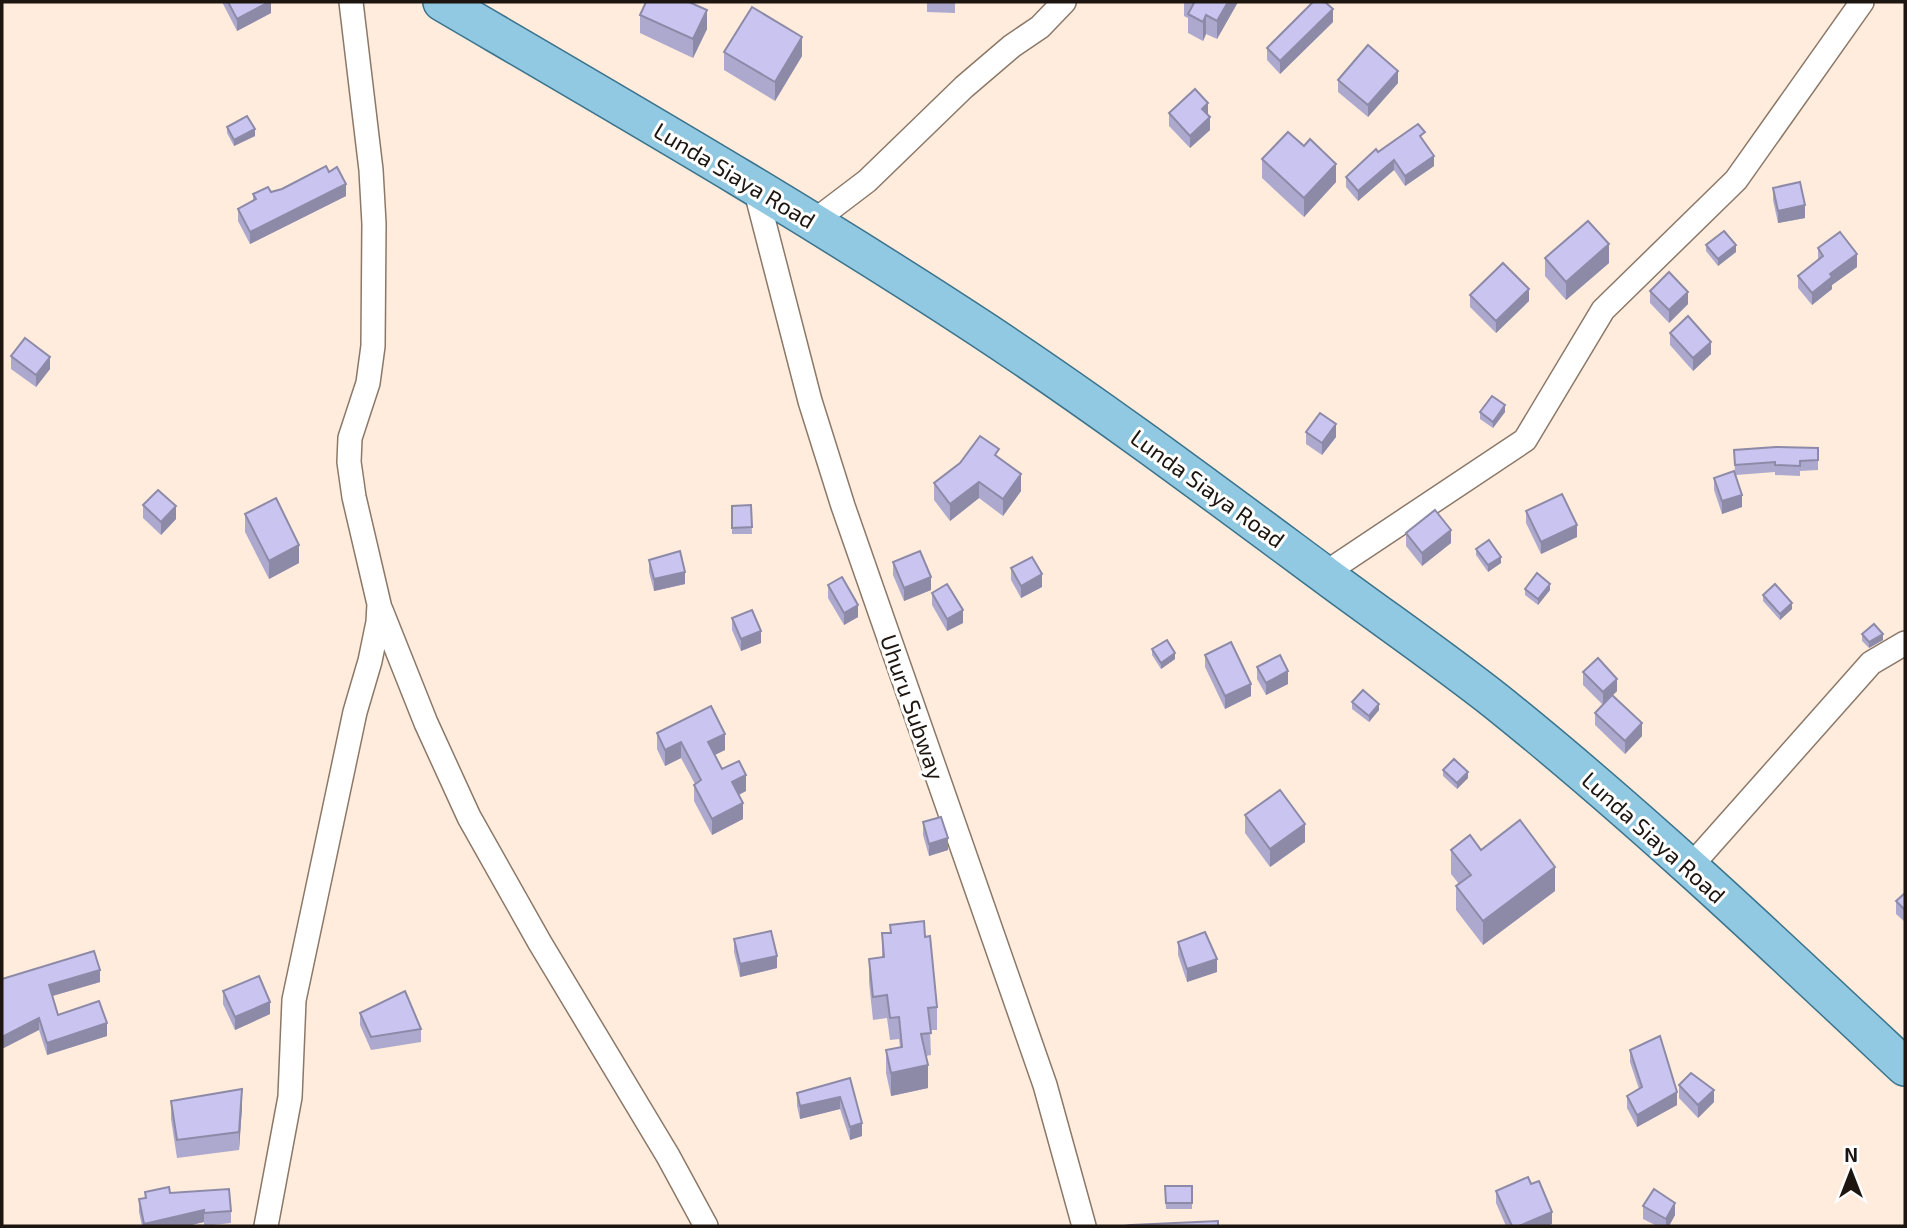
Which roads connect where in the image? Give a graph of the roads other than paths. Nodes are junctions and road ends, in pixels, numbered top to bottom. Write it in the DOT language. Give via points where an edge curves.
graph roads {
  1 [pos="351,2"];
  2 [pos="442,2"];
  3 [pos="1064,2"];
  4 [pos="1862,2"];
  5 [pos="754,184"];
  6 [pos="813,222"];
  7 [pos="1324,574"];
  8 [pos="379,604"];
  9 [pos="1905,643"];
  10 [pos="1690,867"];
  11 [pos="1905,1067"];
  12 [pos="266,1226"];
  13 [pos="706,1226"];
  14 [pos="1084,1226"];
  1 -- 8 [label="street" via="374,225 373,346 368,383 350,439 349,462"];
  2 -- 5 [label="main road, Lunda Siaya Road"];
  3 -- 6 [label="street" via="1040,27 964,87 867,181"];
  4 -- 7 [label="street" via="1737,180 1603,310 1525,440"];
  5 -- 6 [label="main road, Lunda Siaya Road"];
  5 -- 14 [label="street, Uhuru Subway" via="797,353 843,506 1045,1085"];
  6 -- 7 [label="main road, Lunda Siaya Road" via="1112,418"];
  7 -- 10 [label="main road, Lunda Siaya Road" via="1493,699"];
  8 -- 12 [label="street" via="376,636 355,712 294,1000 290,1097"];
  8 -- 13 [label="street" via="469,817"];
  9 -- 10 [label="street" via="1871,663"];
  10 -- 11 [label="main road, Lunda Siaya Road"];
}
